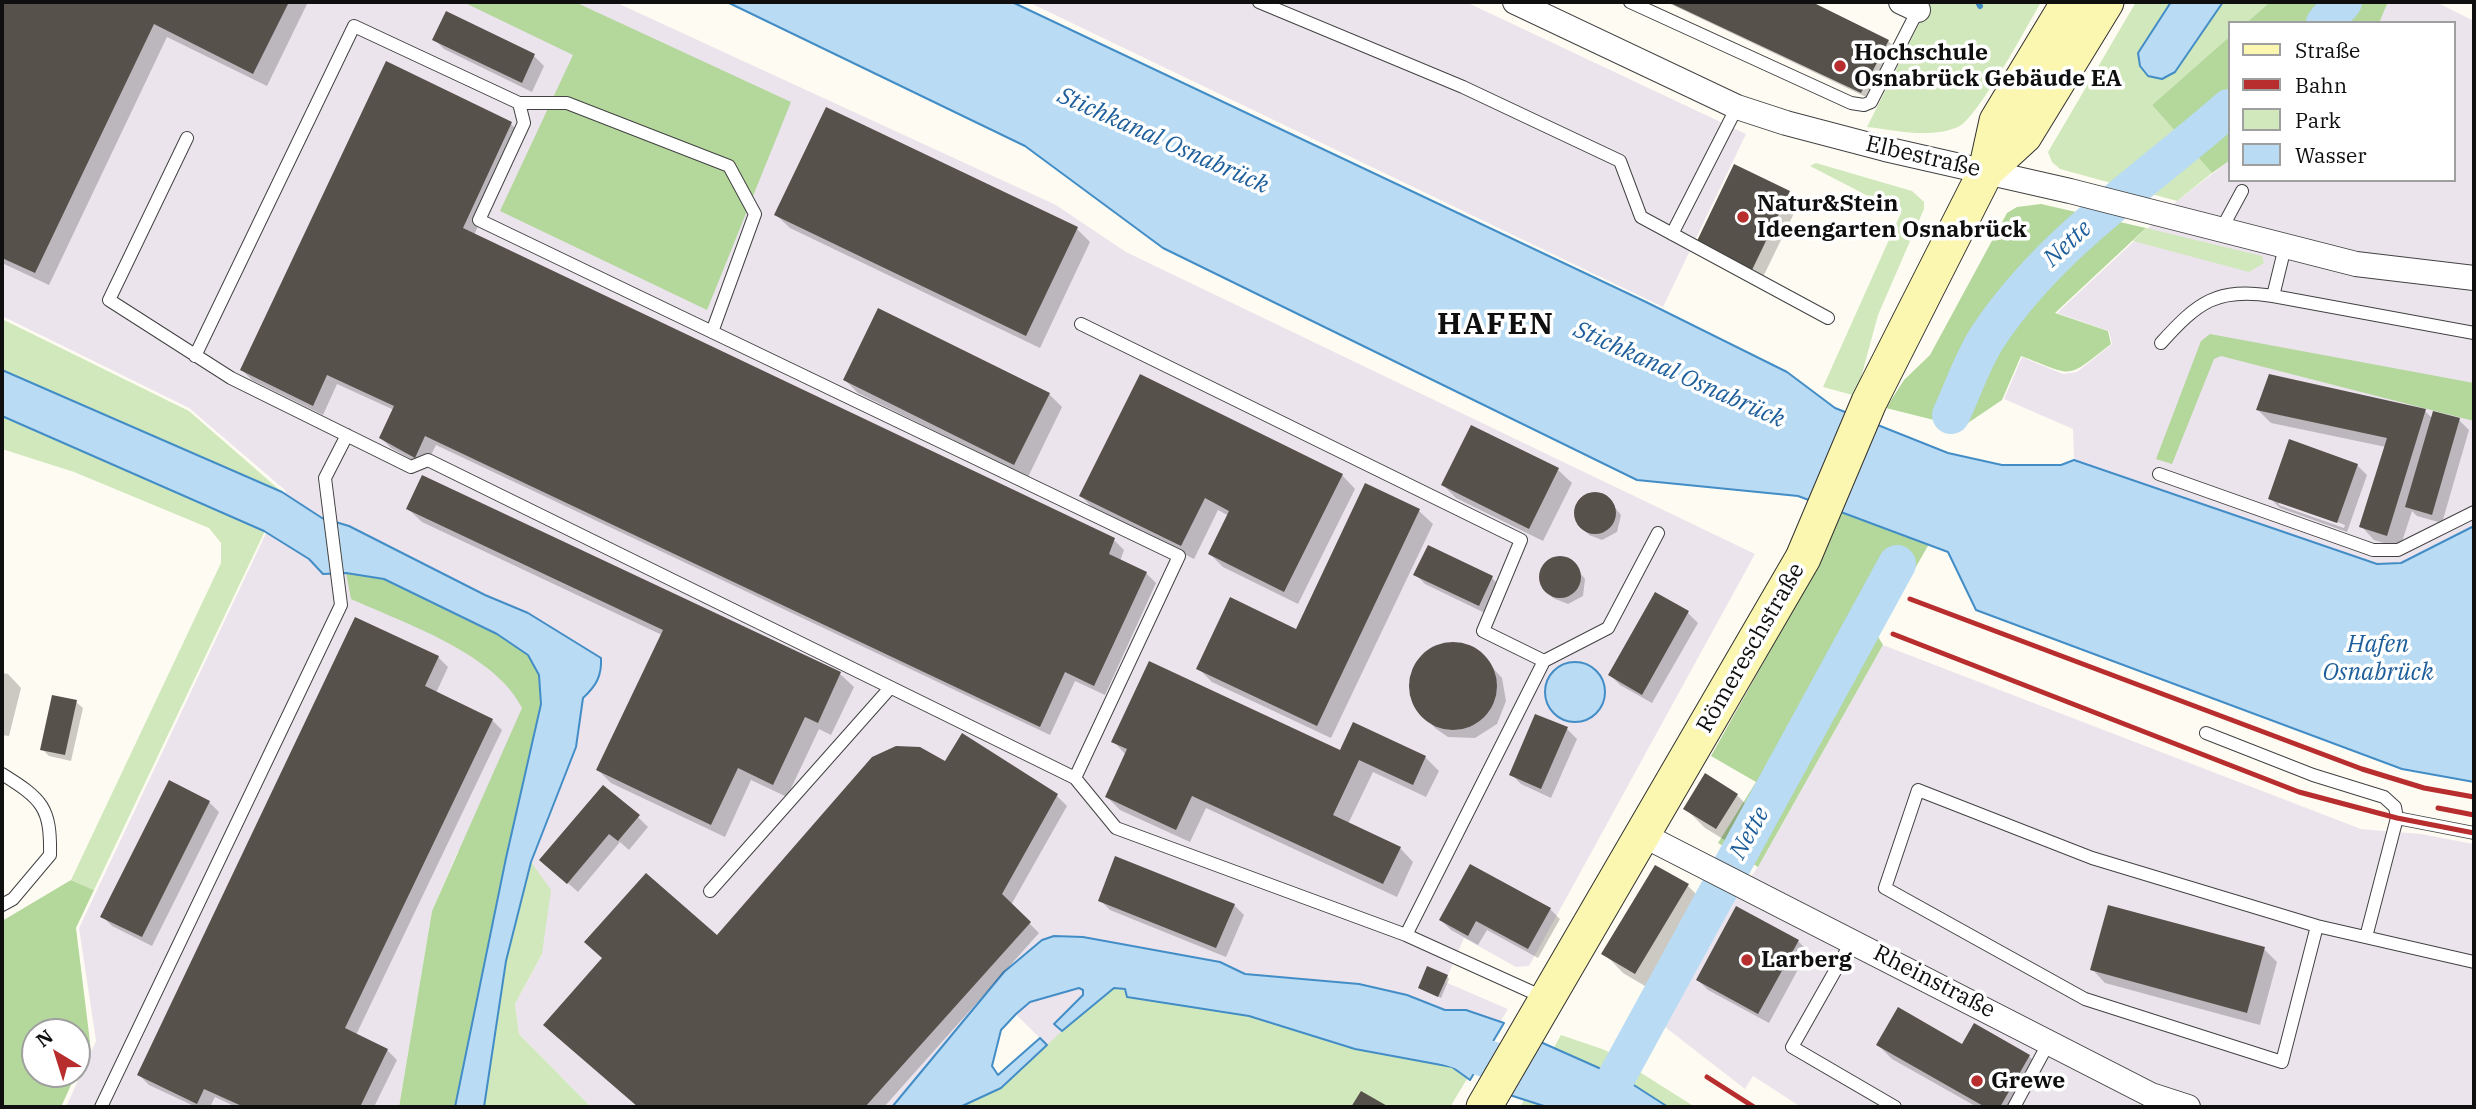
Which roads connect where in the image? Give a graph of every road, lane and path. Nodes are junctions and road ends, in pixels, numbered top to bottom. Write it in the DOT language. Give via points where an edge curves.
graph roads {
  1 [pos="1259,2"];
  2 [pos="1515,2"];
  3 [pos="1630,2"];
  4 [pos="2069,2"];
  5 [pos="2106,2"];
  6 [pos="1646,5"];
  7 [pos="1909,6"];
  8 [pos="519,103"];
  9 [pos="1737,107"];
  10 [pos="187,138"];
  11 [pos="1986,172"];
  12 [pos="2242,191"];
  13 [pos="2221,230"];
  14 [pos="1672,234"];
  15 [pos="2286,247"];
  16 [pos="2474,278"];
  17 [pos="2273,296"];
  18 [pos="1828,318"];
  19 [pos="1081,324"];
  20 [pos="712,332"];
  21 [pos="2474,333"];
  22 [pos="2161,343"];
  23 [pos="195,356"];
  24 [pos="347,435"];
  25 [pos="2159,474"];
  26 [pos="2474,512"];
  27 [pos="1658,533"];
  28 [pos="1544,661"];
  29 [pos="890,688"];
  30 [pos="2206,733"];
  31 [pos="2,774"];
  32 [pos="1075,778"];
  33 [pos="2397,818"];
  34 [pos="2474,833"];
  35 [pos="1643,835"];
  36 [pos="710,891"];
  37 [pos="2,905"];
  38 [pos="2318,926"];
  39 [pos="1406,935"];
  40 [pos="2366,937"];
  41 [pos="1852,940"];
  42 [pos="2474,961"];
  43 [pos="1549,1000"];
  44 [pos="2049,1042"];
  45 [pos="1489,1099"];
  46 [pos="2150,1101"];
  47 [pos="101,1107"];
  48 [pos="1895,1107"];
  49 [pos="2014,1107"];
  50 [pos="2188,1107"];
  1 -- 14 [label="lane" via="1463,87 1620,161 1641,217"];
  2 -- 9 [label="street, Elbestraße"];
  3 -- 6 [label="lane"];
  4 -- 11 [label="main road, Römereschstraße" via="1997,121"];
  5 -- 11 [label="main road, Römereschstraße" via="2024,136"];
  6 -- 7 [label="lane" via="1831,94 1864,105 1871,102"];
  8 -- 20 [label="lane" via="524,123 479,220"];
  8 -- 20 [label="lane" via="567,103 729,166 755,214"];
  8 -- 23 [label="lane" via="354,26"];
  9 -- 11 [label="street, Elbestraße" via="1838,138"];
  9 -- 14 [label="lane"];
  10 -- 23 [label="lane" via="109,300"];
  11 -- 13 [label="street, Elbestraße"];
  11 -- 35 [label="main road, Römereschstraße" via="1870,402 1821,522"];
  12 -- 13 [label="lane"];
  13 -- 15 [label="street, Elbestraße"];
  14 -- 18 [label="lane"];
  15 -- 16 [label="street, Elbestraße" via="2357,264"];
  15 -- 17 [label="lane"];
  17 -- 21 [label="lane"];
  17 -- 22 [label="lane" via="2245,291 2216,297 2186,315"];
  19 -- 28 [label="lane" via="1521,540 1483,631"];
  20 -- 32 [label="lane" via="1179,556"];
  23 -- 24 [label="lane"];
  24 -- 29 [label="lane" via="411,467 428,460"];
  24 -- 47 [label="lane" via="325,478 341,606"];
  25 -- 26 [label="lane" via="2373,550 2398,550"];
  27 -- 28 [label="lane" via="1608,628"];
  28 -- 39 [label="lane"];
  29 -- 32 [label="lane"];
  29 -- 36 [label="lane"];
  30 -- 33 [label="lane" via="2384,797 2395,807"];
  31 -- 37 [label="lane" via="34,794 51,823 51,855 13,899"];
  32 -- 39 [label="lane" via="1116,828"];
  33 -- 34 [label="lane"];
  33 -- 40 [label="lane"];
  35 -- 41 [label="street, Rheinstraße"];
  35 -- 43 [label="main road, Römereschstraße"];
  38 -- 38 [label="lane" via="2092,858 1918,790 1885,888 2085,999 2282,1062"];
  38 -- 40 [label="lane"];
  39 -- 43 [label="lane"];
  40 -- 42 [label="lane"];
  41 -- 44 [label="street, Rheinstraße"];
  41 -- 48 [label="lane" via="1792,1047"];
  43 -- 45 [label="main road, Römereschstraße"];
  44 -- 46 [label="street, Rheinstraße"];
  44 -- 49 [label="lane"];
  46 -- 50 [label="street, Rheinstraße"];
}
